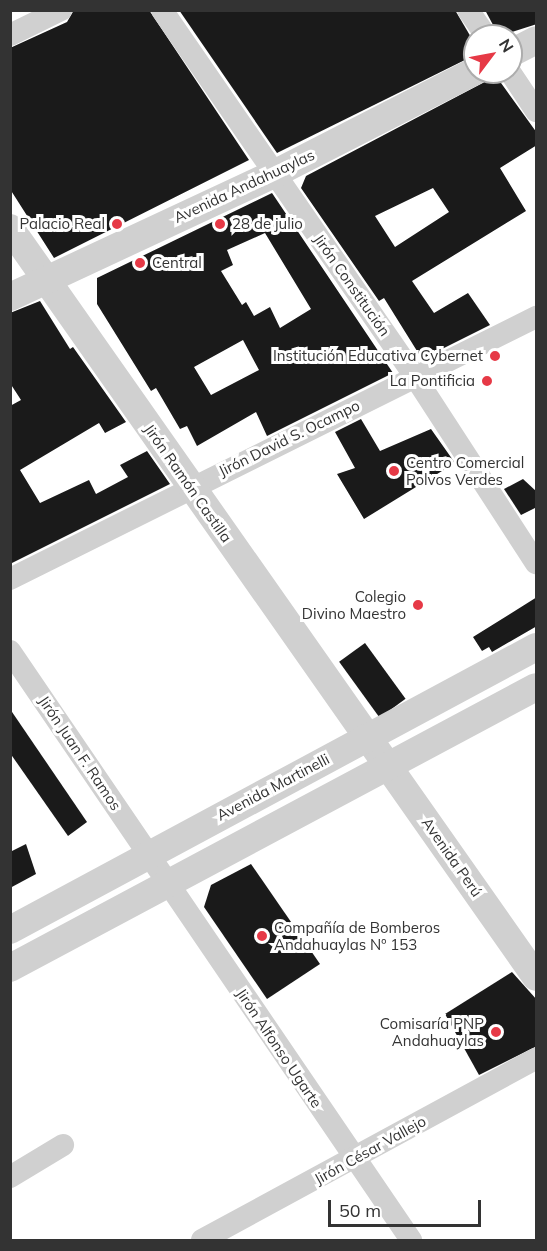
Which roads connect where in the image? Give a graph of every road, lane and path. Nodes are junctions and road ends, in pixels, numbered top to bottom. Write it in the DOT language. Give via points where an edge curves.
graph roads {
  1 [pos="61,10"];
  2 [pos="162,10"];
  3 [pos="468,10"];
  4 [pos="478,24"];
  5 [pos="10,34"];
  6 [pos="537,40"];
  7 [pos="523,47"];
  8 [pos="463,77"];
  9 [pos="518,84"];
  10 [pos="537,111"];
  11 [pos="274,174"];
  12 [pos="10,228"];
  13 [pos="44,279"];
  14 [pos="10,297"];
  15 [pos="537,317"];
  16 [pos="415,377"];
  17 [pos="191,486"];
  18 [pos="537,563"];
  19 [pos="10,579"];
  20 [pos="537,647"];
  21 [pos="10,651"];
  22 [pos="537,687"];
  23 [pos="367,736"];
  24 [pos="387,765"];
  25 [pos="149,854"];
  26 [pos="168,882"];
  27 [pos="10,930"];
  28 [pos="10,968"];
  29 [pos="537,977"];
  30 [pos="537,1059"];
  31 [pos="63,1146"];
  32 [pos="354,1159"];
  33 [pos="10,1177"];
  34 [pos="202,1240"];
  35 [pos="411,1240"];
  1 -- 5 [label="street"];
  2 -- 11 [label="street, Jirón Constitución"];
  3 -- 4 [label="street"];
  6 -- 7 [label="street"];
  8 -- 11 [label="street, Avenida Andahuaylas"];
  9 -- 10 [label="street"];
  11 -- 13 [label="street, Avenida Andahuaylas"];
  11 -- 16 [label="street, Jirón Constitución"];
  12 -- 13 [label="street, Jirón Ramón Castilla"];
  13 -- 14 [label="street, Avenida Andahuaylas"];
  13 -- 17 [label="street, Jirón Ramón Castilla"];
  15 -- 16 [label="street, Jirón David S. Ocampo"];
  16 -- 17 [label="street, Jirón David S. Ocampo"];
  16 -- 18 [label="street, Jirón Constitución"];
  17 -- 19 [label="street, Jirón David S. Ocampo"];
  17 -- 23 [label="street, Jirón Ramón Castilla"];
  20 -- 23 [label="street, Avenida Martinelli"];
  21 -- 25 [label="street, Jirón Juan F. Ramos"];
  22 -- 24 [label="street"];
  23 -- 24 [label="street, Avenida Perú"];
  23 -- 25 [label="street, Avenida Martinelli"];
  24 -- 26 [label="street"];
  24 -- 29 [label="street, Avenida Perú"];
  25 -- 26 [label="street, Jirón Alfonso Ugarte"];
  25 -- 27 [label="street, Avenida Martinelli"];
  26 -- 28 [label="street"];
  26 -- 32 [label="street, Jirón Alfonso Ugarte"];
  30 -- 32 [label="street, Jirón César Vallejo"];
  31 -- 33 [label="street"];
  32 -- 34 [label="street, Jirón César Vallejo"];
  32 -- 35 [label="street, Jirón Alfonso Ugarte"];
}
